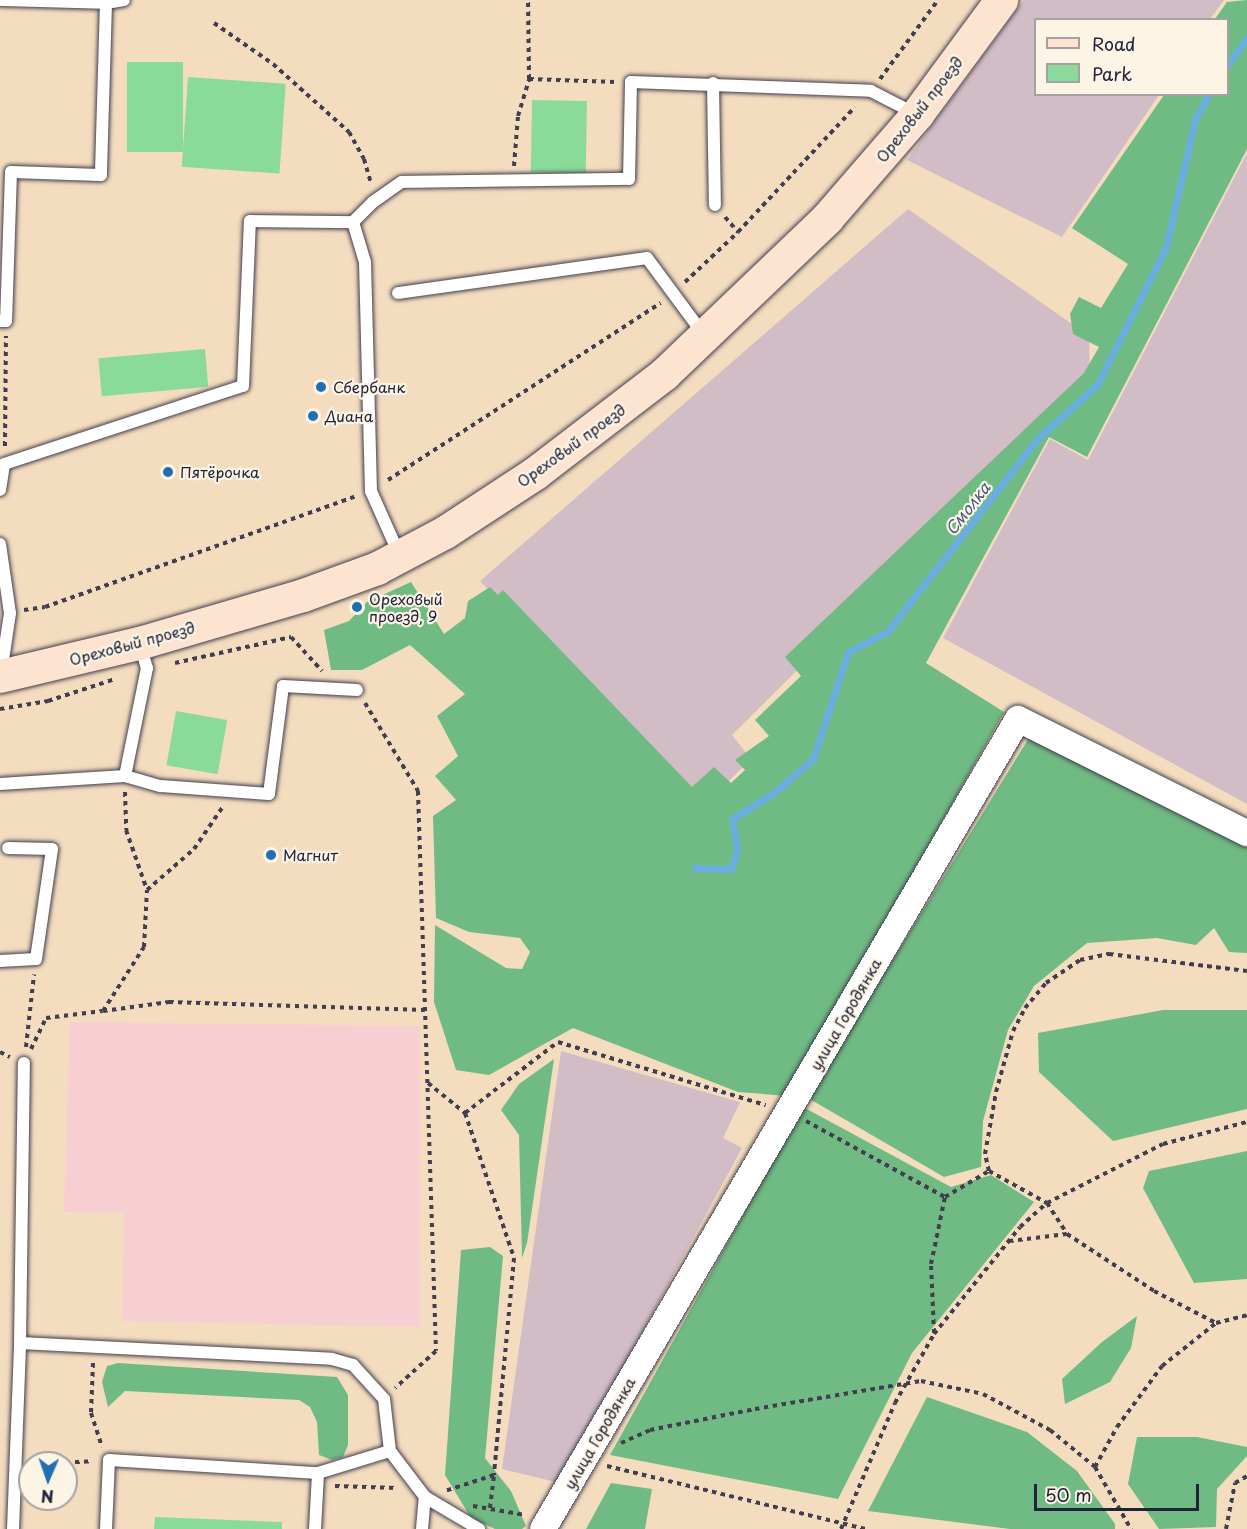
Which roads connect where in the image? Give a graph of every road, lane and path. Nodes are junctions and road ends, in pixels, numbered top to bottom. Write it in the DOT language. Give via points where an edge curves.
graph roads {
  1 [pos="0,0"];
  2 [pos="124,0"];
  3 [pos="528,0"];
  4 [pos="938,0"];
  5 [pos="1001,0"];
  6 [pos="106,3"];
  7 [pos="214,23"];
  8 [pos="529,79"];
  9 [pos="631,82"];
  10 [pos="713,83"];
  11 [pos="871,91"];
  12 [pos="917,114"];
  13 [pos="513,181"];
  14 [pos="373,202"];
  15 [pos="715,205"];
  16 [pos="353,222"];
  17 [pos="398,293"];
  18 [pos="673,294"];
  19 [pos="3,321"];
  20 [pos="705,336"];
  21 [pos="4,464"];
  22 [pos="0,490"];
  23 [pos="371,490"];
  24 [pos="0,544"];
  25 [pos="400,556"];
  26 [pos="10,613"];
  27 [pos="139,643"];
  28 [pos="264,644"];
  29 [pos="0,676"];
  30 [pos="330,688"];
  31 [pos="357,690"];
  32 [pos="125,776"];
  33 [pos="0,784"];
  34 [pos="232,793"];
  35 [pos="1247,833"];
  36 [pos="8,848"];
  37 [pos="147,890"];
  38 [pos="36,959"];
  39 [pos="0,961"];
  40 [pos="1247,971"];
  41 [pos="425,1010"];
  42 [pos="103,1011"];
  43 [pos="24,1063"];
  44 [pos="427,1083"];
  45 [pos="788,1112"];
  46 [pos="465,1113"];
  47 [pos="1247,1122"];
  48 [pos="989,1171"];
  49 [pos="945,1197"];
  50 [pos="1047,1203"];
  51 [pos="1067,1234"];
  52 [pos="1008,1241"];
  53 [pos="1247,1315"];
  54 [pos="1216,1323"];
  55 [pos="934,1334"];
  56 [pos="20,1343"];
  57 [pos="94,1344"];
  58 [pos="906,1381"];
  59 [pos="384,1399"];
  60 [pos="390,1452"];
  61 [pos="109,1460"];
  62 [pos="584,1460"];
  63 [pos="78,1462"];
  64 [pos="1095,1467"];
  65 [pos="494,1475"];
  66 [pos="1247,1476"];
  67 [pos="317,1480"];
  68 [pos="422,1492"];
  69 [pos="468,1505"];
  70 [pos="490,1508"];
  71 [pos="546,1524"];
  72 [pos="842,1527"];
  73 [pos="13,1529"];
  74 [pos="106,1529"];
  75 [pos="315,1529"];
  76 [pos="422,1529"];
  77 [pos="479,1529"];
  78 [pos="866,1529"];
  79 [pos="1131,1529"];
  80 [pos="1226,1529"];
  1 -- 6 [label="lane"];
  2 -- 6 [label="lane"];
  3 -- 8 [label="path"];
  4 -- 11 [label="path"];
  5 -- 12 [label="street, Ореховый проезд"];
  6 -- 19 [label="lane" via="101,175 11,172"];
  7 -- 14 [label="path" via="259,53 349,132 364,159"];
  8 -- 9 [label="path"];
  8 -- 13 [label="path" via="518,116"];
  9 -- 10 [label="lane"];
  9 -- 13 [label="lane" via="629,179"];
  10 -- 11 [label="lane"];
  10 -- 15 [label="lane"];
  11 -- 12 [label="lane"];
  11 -- 18 [label="path" via="738,232"];
  12 -- 20 [label="street, Ореховый проезд" via="827,218"];
  13 -- 14 [label="lane" via="402,182"];
  14 -- 16 [label="lane"];
  16 -- 21 [label="lane" via="250,221 243,386"];
  16 -- 23 [label="lane" via="365,262"];
  17 -- 18 [label="lane" via="647,258"];
  18 -- 20 [label="lane"];
  18 -- 23 [label="path"];
  19 -- 21 [label="path"];
  20 -- 25 [label="street, Ореховый проезд" via="664,374 535,473 445,532"];
  21 -- 22 [label="lane"];
  23 -- 25 [label="lane"];
  23 -- 26 [label="path" via="45,607"];
  24 -- 26 [label="lane"];
  25 -- 27 [label="street, Ореховый проезд" via="303,595"];
  26 -- 29 [label="lane"];
  27 -- 29 [label="street, Ореховый проезд"];
  27 -- 32 [label="lane" via="147,668"];
  28 -- 30 [label="path" via="291,637 322,672"];
  30 -- 31 [label="lane"];
  30 -- 34 [label="lane" via="283,686 269,794"];
  31 -- 41 [label="path" via="417,791"];
  32 -- 33 [label="lane"];
  32 -- 34 [label="lane" via="161,786"];
  32 -- 37 [label="path" via="126,830"];
  34 -- 37 [label="path" via="194,849"];
  35 -- 45 [label="street, улица Городянка" via="1018,719"];
  36 -- 38 [label="lane" via="52,849"];
  37 -- 42 [label="path" via="144,947"];
  38 -- 39 [label="lane"];
  38 -- 43 [label="path"];
  40 -- 48 [label="path" via="1109,954 1080,960 1046,983 1025,1008 1013,1031 989,1133"];
  41 -- 42 [label="path" via="169,1002"];
  41 -- 44 [label="path"];
  42 -- 43 [label="path" via="45,1018"];
  43 -- 56 [label="lane"];
  44 -- 46 [label="path"];
  44 -- 59 [label="path" via="436,1351"];
  45 -- 46 [label="path" via="558,1042"];
  45 -- 49 [label="path"];
  45 -- 62 [label="street, улица Городянка"];
  46 -- 65 [label="path" via="514,1258"];
  47 -- 50 [label="path" via="1163,1144"];
  48 -- 49 [label="path"];
  48 -- 50 [label="path"];
  49 -- 55 [label="path" via="932,1264"];
  50 -- 51 [label="path"];
  50 -- 52 [label="path"];
  51 -- 52 [label="path"];
  51 -- 54 [label="path" via="1154,1291"];
  52 -- 55 [label="path"];
  53 -- 54 [label="path"];
  54 -- 64 [label="path" via="1162,1366 1117,1427"];
  55 -- 58 [label="path"];
  56 -- 57 [label="lane"];
  56 -- 73 [label="lane"];
  57 -- 59 [label="lane" via="332,1359 353,1365"];
  57 -- 61 [label="path" via="91,1413"];
  58 -- 62 [label="path" via="650,1430"];
  58 -- 64 [label="path" via="983,1394 1050,1430"];
  58 -- 72 [label="path"];
  59 -- 60 [label="lane"];
  60 -- 67 [label="lane"];
  60 -- 68 [label="lane"];
  61 -- 63 [label="path"];
  61 -- 67 [label="lane"];
  61 -- 74 [label="lane"];
  62 -- 71 [label="street, улица Городянка"];
  62 -- 72 [label="path"];
  64 -- 79 [label="path"];
  65 -- 68 [label="path"];
  65 -- 70 [label="path"];
  66 -- 80 [label="path" via="1235,1483"];
  67 -- 68 [label="path"];
  67 -- 75 [label="lane"];
  68 -- 76 [label="lane"];
  68 -- 77 [label="lane"];
  69 -- 70 [label="path"];
  70 -- 71 [label="path"];
  72 -- 78 [label="path"];
}
